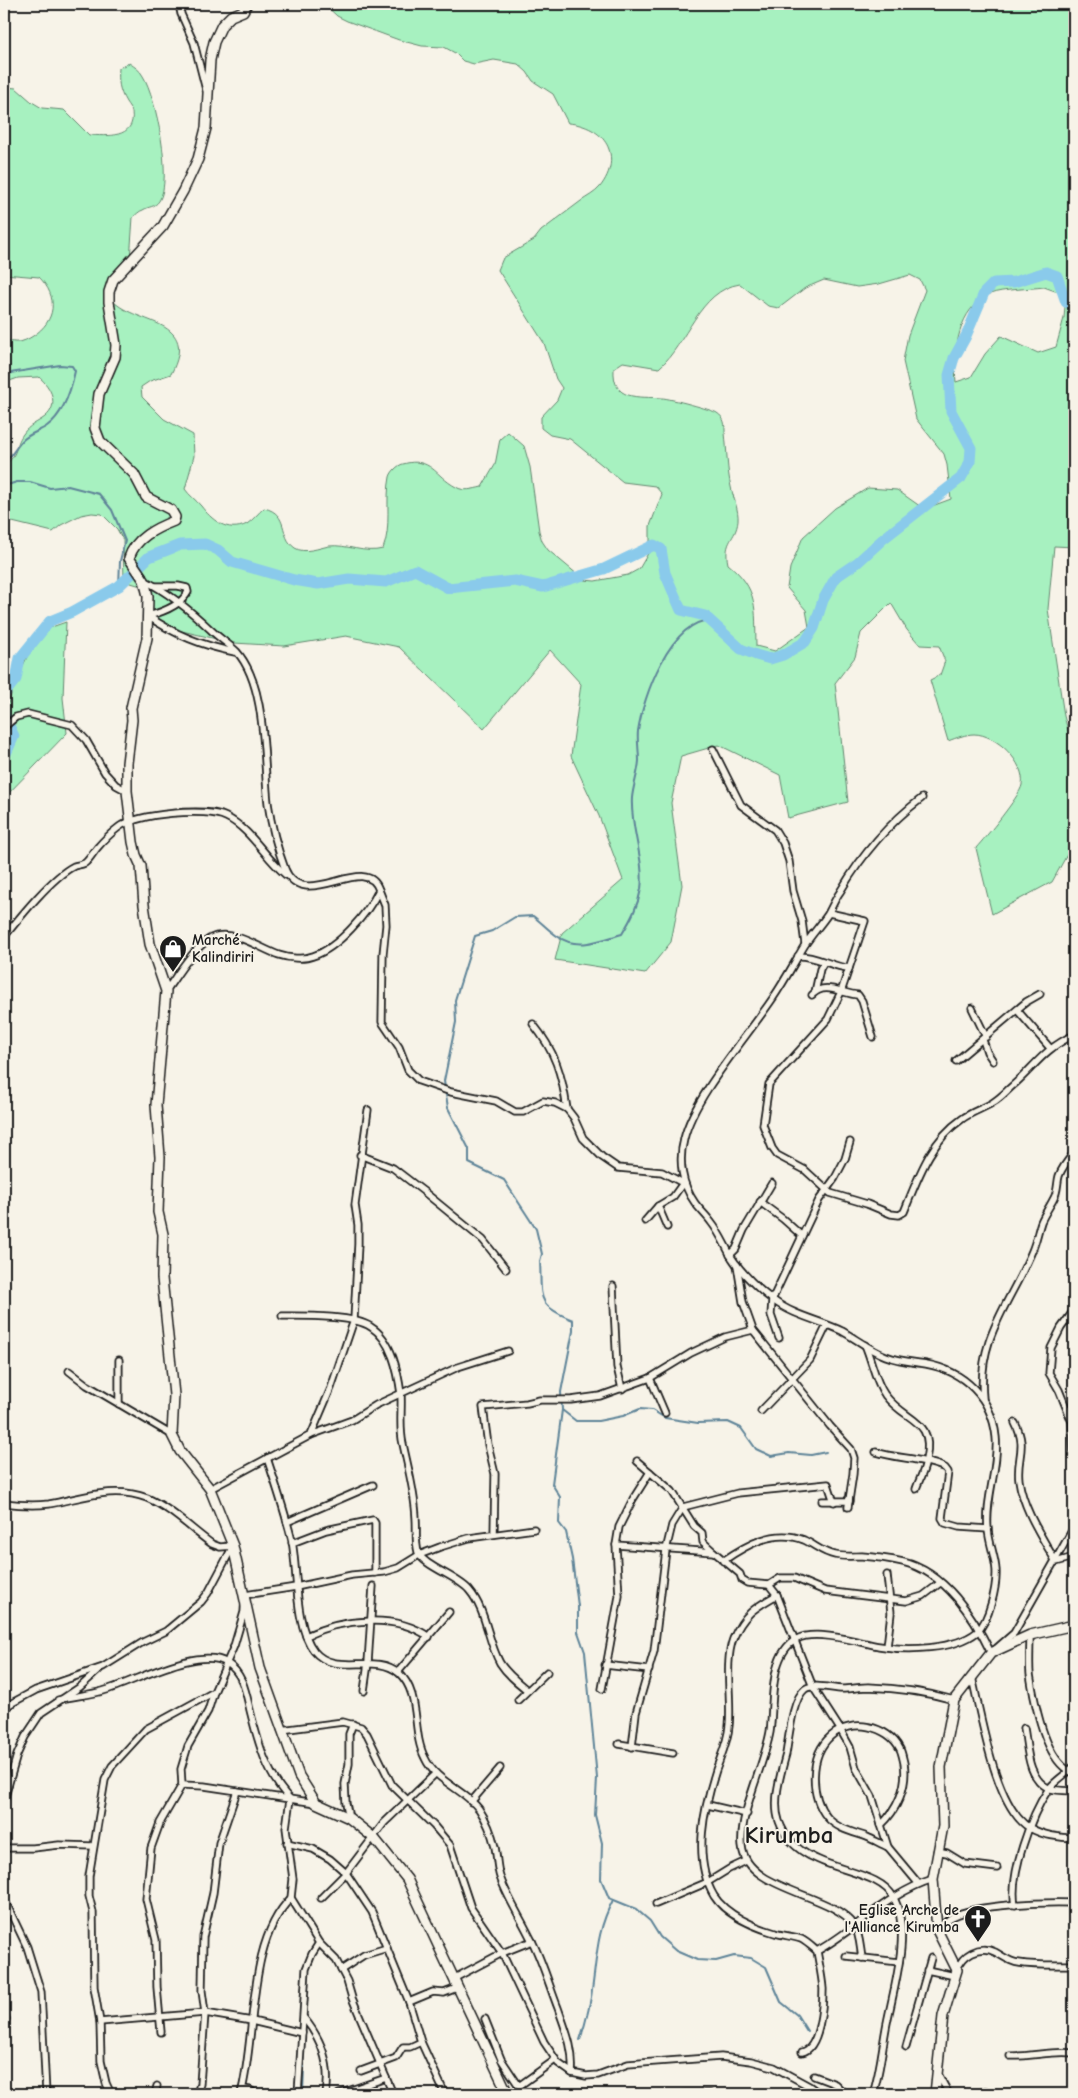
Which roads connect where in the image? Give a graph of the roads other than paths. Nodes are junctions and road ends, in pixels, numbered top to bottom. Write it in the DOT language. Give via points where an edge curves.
graph roads {
  1 [pos="179,4"];
  2 [pos="247,4"];
  3 [pos="208,96"];
  4 [pos="142,576"];
  5 [pos="156,586"];
  6 [pos="178,603"];
  7 [pos="148,616"];
  8 [pos="237,653"];
  9 [pos="4,727"];
  10 [pos="713,749"];
  11 [pos="127,791"];
  12 [pos="922,798"];
  13 [pos="130,820"];
  14 [pos="291,880"];
  15 [pos="379,890"];
  16 [pos="829,913"];
  17 [pos="4,936"];
  18 [pos="805,944"];
  19 [pos="798,956"];
  20 [pos="824,962"];
  21 [pos="849,968"];
  22 [pos="166,991"];
  23 [pos="841,992"];
  24 [pos="1040,994"];
  25 [pos="972,1008"];
  26 [pos="1017,1010"];
  27 [pos="533,1024"];
  28 [pos="1074,1034"];
  29 [pos="873,1037"];
  30 [pos="984,1038"];
  31 [pos="1050,1048"];
  32 [pos="956,1061"];
  33 [pos="993,1062"];
  34 [pos="567,1109"];
  35 [pos="368,1110"];
  36 [pos="850,1142"];
  37 [pos="1074,1154"];
  38 [pos="360,1155"];
  39 [pos="684,1183"];
  40 [pos="772,1184"];
  41 [pos="826,1190"];
  42 [pos="760,1202"];
  43 [pos="658,1206"];
  44 [pos="645,1221"];
  45 [pos="666,1227"];
  46 [pos="802,1236"];
  47 [pos="730,1255"];
  48 [pos="737,1265"];
  49 [pos="506,1270"];
  50 [pos="613,1286"];
  51 [pos="772,1300"];
  52 [pos="1074,1310"];
  53 [pos="282,1316"];
  54 [pos="354,1320"];
  55 [pos="826,1325"];
  56 [pos="753,1330"];
  57 [pos="779,1338"];
  58 [pos="865,1345"];
  59 [pos="508,1351"];
  60 [pos="119,1360"];
  61 [pos="69,1371"];
  62 [pos="650,1378"];
  63 [pos="793,1379"];
  64 [pos="622,1389"];
  65 [pos="401,1394"];
  66 [pos="983,1398"];
  67 [pos="119,1404"];
  68 [pos="761,1411"];
  69 [pos="665,1413"];
  70 [pos="1015,1423"];
  71 [pos="172,1435"];
  72 [pos="311,1435"];
  73 [pos="876,1452"];
  74 [pos="1074,1456"];
  75 [pos="267,1458"];
  76 [pos="637,1461"];
  77 [pos="926,1462"];
  78 [pos="650,1472"];
  79 [pos="373,1485"];
  80 [pos="210,1489"];
  81 [pos="916,1489"];
  82 [pos="822,1501"];
  83 [pos="834,1502"];
  84 [pos="4,1503"];
  85 [pos="682,1507"];
  86 [pos="287,1522"];
  87 [pos="1074,1527"];
  88 [pos="534,1529"];
  89 [pos="988,1529"];
  90 [pos="494,1534"];
  91 [pos="292,1543"];
  92 [pos="616,1545"];
  93 [pos="233,1546"];
  94 [pos="666,1550"];
  95 [pos="714,1552"];
  96 [pos="419,1555"];
  97 [pos="1074,1557"];
  98 [pos="723,1561"];
  99 [pos="1056,1562"];
  100 [pos="375,1573"];
  101 [pos="887,1575"];
  102 [pos="940,1583"];
  103 [pos="373,1586"];
  104 [pos="770,1586"];
  105 [pos="296,1587"];
  106 [pos="245,1595"];
  107 [pos="777,1595"];
  108 [pos="890,1600"];
  109 [pos="449,1612"];
  110 [pos="372,1622"];
  111 [pos="1074,1625"];
  112 [pos="980,1630"];
  113 [pos="1030,1635"];
  114 [pos="306,1636"];
  115 [pos="429,1637"];
  116 [pos="796,1639"];
  117 [pos="887,1647"];
  118 [pos="991,1653"];
  119 [pos="226,1662"];
  120 [pos="368,1663"];
  121 [pos="605,1665"];
  122 [pos="102,1667"];
  123 [pos="649,1670"];
  124 [pos="398,1672"];
  125 [pos="547,1672"];
  126 [pos="971,1676"];
  127 [pos="813,1687"];
  128 [pos="602,1689"];
  129 [pos="527,1690"];
  130 [pos="364,1691"];
  131 [pos="214,1692"];
  132 [pos="58,1700"];
  133 [pos="518,1700"];
  134 [pos="954,1700"];
  135 [pos="4,1710"];
  136 [pos="353,1724"];
  137 [pos="1024,1728"];
  138 [pos="281,1730"];
  139 [pos="840,1730"];
  140 [pos="619,1744"];
  141 [pos="632,1746"];
  142 [pos="673,1753"];
  143 [pos="1074,1766"];
  144 [pos="500,1768"];
  145 [pos="1072,1772"];
  146 [pos="435,1774"];
  147 [pos="182,1785"];
  148 [pos="1049,1789"];
  149 [pos="237,1791"];
  150 [pos="1071,1791"];
  151 [pos="290,1799"];
  152 [pos="4,1800"];
  153 [pos="407,1801"];
  154 [pos="471,1802"];
  155 [pos="316,1803"];
  156 [pos="708,1806"];
  157 [pos="747,1814"];
  158 [pos="349,1818"];
  159 [pos="881,1825"];
  160 [pos="1029,1827"];
  161 [pos="374,1838"];
  162 [pos="1074,1838"];
  163 [pos="287,1843"];
  164 [pos="93,1846"];
  165 [pos="888,1847"];
  166 [pos="4,1848"];
  167 [pos="937,1851"];
  168 [pos="746,1861"];
  169 [pos="997,1868"];
  170 [pos="346,1874"];
  171 [pos="932,1879"];
  172 [pos="708,1882"];
  173 [pos="918,1883"];
  174 [pos="894,1897"];
  175 [pos="291,1898"];
  176 [pos="321,1898"];
  177 [pos="4,1899"];
  178 [pos="1074,1903"];
  179 [pos="656,1904"];
  180 [pos="1015,1905"];
  181 [pos="854,1925"];
  182 [pos="937,1930"];
  183 [pos="532,1941"];
  184 [pos="319,1943"];
  185 [pos="387,1948"];
  186 [pos="817,1951"];
  187 [pos="502,1953"];
  188 [pos="846,1956"];
  189 [pos="862,1958"];
  190 [pos="931,1958"];
  191 [pos="899,1962"];
  192 [pos="1074,1965"];
  193 [pos="342,1970"];
  194 [pos="927,1970"];
  195 [pos="956,1973"];
  196 [pos="453,1979"];
  197 [pos="458,1988"];
  198 [pos="409,2002"];
  199 [pos="205,2013"];
  200 [pos="161,2015"];
  201 [pos="304,2018"];
  202 [pos="486,2019"];
  203 [pos="252,2021"];
  204 [pos="100,2022"];
  205 [pos="161,2032"];
  206 [pos="302,2033"];
  207 [pos="421,2042"];
  208 [pos="906,2047"];
  209 [pos="802,2052"];
  210 [pos="1074,2053"];
  211 [pos="1010,2056"];
  212 [pos="555,2060"];
  213 [pos="498,2061"];
  214 [pos="380,2065"];
  215 [pos="361,2071"];
  216 [pos="937,2072"];
  217 [pos="572,2074"];
  218 [pos="814,2076"];
  219 [pos="386,2078"];
  220 [pos="157,2086"];
  221 [pos="241,2092"];
  222 [pos="46,2094"];
  223 [pos="110,2094"];
  224 [pos="155,2094"];
  225 [pos="197,2094"];
  226 [pos="256,2094"];
  227 [pos="298,2094"];
  228 [pos="326,2094"];
  229 [pos="339,2094"];
  230 [pos="393,2094"];
  231 [pos="445,2094"];
  232 [pos="508,2094"];
  233 [pos="685,2094"];
  234 [pos="710,2094"];
  235 [pos="820,2094"];
  236 [pos="845,2094"];
  237 [pos="873,2094"];
  238 [pos="935,2094"];
  239 [pos="949,2094"];
  240 [pos="978,2094"];
  241 [pos="1000,2094"];
  1 -- 3 [label="street" via="194,42"];
  2 -- 3 [label="street" via="243,11 222,25 214,42"];
  3 -- 4 [label="street" via="206,128 198,159 184,191 163,226 113,280 109,292 116,345 99,394 95,428 100,441 134,474 146,497 171,510 175,517 174,521 160,526 136,543 129,558"];
  4 -- 5 [label="street"];
  4 -- 7 [label="street"];
  5 -- 6 [label="street"];
  5 -- 6 [label="street" via="187,588 184,599"];
  6 -- 7 [label="street"];
  6 -- 8 [label="street"];
  7 -- 8 [label="street" via="198,643"];
  7 -- 11 [label="street" via="147,638 131,708"];
  8 -- 14 [label="street" via="250,674 258,698 268,805 280,855"];
  9 -- 11 [label="street" via="16,717 28,714 72,725 86,740 105,773"];
  10 -- 18 [label="street" via="741,806 775,830 783,843"];
  11 -- 13 [label="street"];
  12 -- 16 [label="street" via="899,815 874,844 839,892"];
  13 -- 14 [label="street" via="198,812 218,813 239,825"];
  13 -- 17 [label="street" via="98,847 86,862 74,866 60,877"];
  13 -- 22 [label="street" via="136,855 142,866 150,944"];
  14 -- 15 [label="street" via="311,887 363,877 372,879"];
  15 -- 22 [label="street" via="372,904 342,937 323,952 296,958 227,935 217,936 205,942"];
  15 -- 34 [label="street" via="385,905 386,925 382,1022 399,1047 408,1070 418,1081 496,1101 515,1112 523,1112 543,1101"];
  16 -- 18 [label="street"];
  16 -- 21 [label="street" via="865,921"];
  18 -- 19 [label="street"];
  19 -- 20 [label="street"];
  19 -- 39 [label="street" via="784,983 709,1087 690,1122 683,1140 681,1162"];
  20 -- 21 [label="street"];
  20 -- 23 [label="street" via="814,993 826,988"];
  21 -- 23 [label="street"];
  22 -- 71 [label="street" via="156,1105 160,1157 158,1212 163,1234 162,1278 174,1395"];
  23 -- 29 [label="street" via="860,997"];
  23 -- 41 [label="street" via="828,1020 769,1084 763,1125 777,1155 805,1170"];
  24 -- 26 [label="street"];
  25 -- 30 [label="street"];
  26 -- 30 [label="street"];
  26 -- 31 [label="street"];
  27 -- 34 [label="street" via="558,1065"];
  28 -- 31 [label="street"];
  30 -- 32 [label="street"];
  30 -- 33 [label="street"];
  31 -- 41 [label="street" via="994,1102 954,1124 937,1143 904,1212 891,1214"];
  34 -- 39 [label="street" via="583,1138 618,1168 662,1172"];
  35 -- 38 [label="street"];
  36 -- 41 [label="street" via="842,1165"];
  37 -- 66 [label="street" via="1058,1176 1054,1198 1041,1222 1032,1251 989,1339 983,1361"];
  38 -- 49 [label="street" via="393,1168 423,1191 483,1240"];
  38 -- 54 [label="street" via="355,1205 358,1244"];
  39 -- 43 [label="street"];
  39 -- 47 [label="street"];
  40 -- 42 [label="street"];
  41 -- 46 [label="street"];
  42 -- 46 [label="street"];
  42 -- 47 [label="street"];
  43 -- 44 [label="street"];
  43 -- 45 [label="street"];
  46 -- 51 [label="street"];
  47 -- 48 [label="street"];
  48 -- 51 [label="street"];
  48 -- 56 [label="street" via="743,1302"];
  50 -- 64 [label="street" via="617,1367"];
  51 -- 55 [label="street"];
  51 -- 57 [label="street" via="771,1315"];
  52 -- 74 [label="street" via="1051,1348 1049,1373 1072,1422"];
  53 -- 54 [label="street"];
  54 -- 65 [label="street" via="371,1326 383,1337 392,1356"];
  54 -- 72 [label="street" via="332,1388"];
  55 -- 58 [label="street"];
  55 -- 63 [label="street" via="810,1360"];
  56 -- 62 [label="street" via="725,1337"];
  56 -- 63 [label="street"];
  58 -- 66 [label="street" via="882,1355 930,1365 956,1375 972,1384"];
  58 -- 77 [label="street" via="886,1396 926,1431 929,1440"];
  59 -- 65 [label="street" via="458,1367"];
  60 -- 67 [label="street"];
  61 -- 67 [label="street"];
  62 -- 64 [label="street"];
  62 -- 69 [label="street"];
  63 -- 68 [label="street"];
  63 -- 83 [label="street" via="851,1449 854,1458 848,1504"];
  64 -- 90 [label="street" via="566,1401 540,1400 483,1407 495,1474"];
  65 -- 72 [label="street" via="352,1420"];
  65 -- 96 [label="street" via="402,1442 410,1469"];
  66 -- 89 [label="street" via="996,1439 989,1489"];
  67 -- 71 [label="street"];
  70 -- 99 [label="street" via="1022,1447 1019,1480 1035,1524"];
  71 -- 80 [label="street" via="180,1451"];
  72 -- 75 [label="street"];
  73 -- 77 [label="street"];
  75 -- 80 [label="street"];
  75 -- 86 [label="street"];
  76 -- 78 [label="street"];
  77 -- 81 [label="street"];
  77 -- 89 [label="street" via="948,1472 942,1510 945,1523"];
  78 -- 85 [label="street" via="672,1491"];
  78 -- 92 [label="street" via="624,1516"];
  79 -- 86 [label="street"];
  80 -- 93 [label="street"];
  82 -- 83 [label="street"];
  83 -- 85 [label="street" via="828,1484 738,1493"];
  84 -- 93 [label="street" via="29,1506 89,1494 126,1492 165,1507 212,1544"];
  85 -- 94 [label="street" via="672,1525"];
  85 -- 95 [label="street" via="702,1533 703,1542"];
  86 -- 91 [label="street"];
  87 -- 99 [label="street"];
  88 -- 90 [label="street"];
  89 -- 112 [label="street" via="997,1573 995,1594"];
  90 -- 96 [label="street" via="469,1538"];
  91 -- 100 [label="street" via="326,1530 374,1520"];
  91 -- 105 [label="street"];
  92 -- 94 [label="street"];
  92 -- 121 [label="street" via="619,1596"];
  93 -- 106 [label="street"];
  93 -- 122 [label="street" via="201,1602 166,1631"];
  94 -- 95 [label="street"];
  94 -- 123 [label="street" via="656,1642"];
  95 -- 98 [label="street"];
  96 -- 100 [label="street" via="398,1568"];
  96 -- 129 [label="street" via="469,1590 480,1607 500,1663"];
  97 -- 99 [label="street"];
  98 -- 102 [label="street" via="765,1538 791,1536 835,1555 910,1564"];
  98 -- 104 [label="street" via="747,1583"];
  99 -- 118 [label="street" via="1014,1633"];
  100 -- 105 [label="street"];
  101 -- 108 [label="street"];
  102 -- 108 [label="street" via="916,1600"];
  102 -- 112 [label="street" via="966,1609"];
  103 -- 110 [label="street"];
  104 -- 107 [label="street"];
  104 -- 108 [label="street" via="780,1578 794,1578 825,1591"];
  105 -- 106 [label="street"];
  105 -- 114 [label="street"];
  106 -- 119 [label="street" via="240,1628"];
  106 -- 138 [label="street" via="260,1668"];
  107 -- 116 [label="street"];
  107 -- 156 [label="street" via="755,1607 742,1620 732,1642 729,1729 710,1789"];
  108 -- 117 [label="street"];
  109 -- 115 [label="street"];
  110 -- 114 [label="street" via="338,1624"];
  110 -- 115 [label="street" via="414,1627"];
  110 -- 120 [label="street"];
  111 -- 113 [label="street"];
  112 -- 117 [label="street" via="964,1640 940,1646"];
  112 -- 118 [label="street"];
  113 -- 118 [label="street"];
  113 -- 145 [label="street" via="1030,1673 1045,1735 1058,1761"];
  114 -- 120 [label="street" via="315,1652 328,1661"];
  115 -- 124 [label="street"];
  116 -- 117 [label="street" via="814,1635"];
  116 -- 127 [label="street"];
  116 -- 157 [label="street" via="780,1658 776,1672 770,1736"];
  118 -- 126 [label="street"];
  119 -- 131 [label="street"];
  119 -- 132 [label="street" via="198,1658 102,1692"];
  119 -- 151 [label="street" via="244,1683 260,1752 280,1788"];
  120 -- 124 [label="street"];
  120 -- 130 [label="street"];
  121 -- 123 [label="street"];
  121 -- 128 [label="street"];
  122 -- 132 [label="street" via="80,1687"];
  122 -- 135 [label="street" via="36,1690"];
  123 -- 141 [label="street" via="636,1713"];
  124 -- 146 [label="street" via="410,1686 418,1739 424,1758"];
  125 -- 129 [label="street"];
  126 -- 134 [label="street"];
  126 -- 160 [label="street" via="997,1779 1016,1814"];
  127 -- 134 [label="street" via="904,1689"];
  127 -- 139 [label="street"];
  127 -- 174 [label="street" via="806,1689 794,1712 780,1780 778,1818 796,1847 838,1869 883,1885"];
  129 -- 133 [label="street"];
  131 -- 147 [label="street" via="208,1711 183,1757"];
  131 -- 164 [label="street" via="146,1729 112,1766 105,1780"];
  132 -- 152 [label="street" via="41,1713 26,1737 17,1755"];
  134 -- 167 [label="street" via="941,1767 944,1826"];
  136 -- 138 [label="street" via="343,1722"];
  136 -- 153 [label="street" via="367,1734 392,1785"];
  136 -- 158 [label="street" via="349,1734 345,1784"];
  137 -- 148 [label="street" via="1031,1768"];
  138 -- 155 [label="street" via="299,1776"];
  139 -- 159 [label="street" via="872,1796"];
  139 -- 159 [label="street" via="858,1726 875,1728 891,1737 901,1749 903,1786 896,1807"];
  139 -- 165 [label="street" via="821,1750 816,1766 817,1798 828,1818 845,1830"];
  140 -- 141 [label="street"];
  141 -- 142 [label="street"];
  143 -- 145 [label="street"];
  144 -- 154 [label="street"];
  145 -- 148 [label="street"];
  146 -- 153 [label="street"];
  146 -- 154 [label="street"];
  147 -- 149 [label="street"];
  147 -- 200 [label="street" via="157,1831 147,1874 146,1899 156,1940"];
  148 -- 150 [label="street"];
  148 -- 160 [label="street"];
  149 -- 151 [label="street"];
  149 -- 199 [label="street" via="219,1843 203,1937"];
  151 -- 155 [label="street"];
  151 -- 163 [label="street"];
  153 -- 161 [label="street" via="384,1823"];
  153 -- 187 [label="street" via="450,1844 471,1908"];
  154 -- 183 [label="street" via="489,1825 499,1875"];
  155 -- 158 [label="street"];
  156 -- 157 [label="street"];
  156 -- 172 [label="street" via="702,1857"];
  157 -- 168 [label="street" via="742,1848"];
  158 -- 161 [label="street"];
  159 -- 165 [label="street"];
  160 -- 162 [label="street" via="1042,1833"];
  160 -- 180 [label="street" via="1013,1887"];
  161 -- 170 [label="street"];
  161 -- 196 [label="street" via="407,1879"];
  163 -- 170 [label="street" via="313,1849"];
  163 -- 175 [label="street" via="293,1879"];
  164 -- 166 [label="street"];
  164 -- 204 [label="street" via="89,1876 94,1988"];
  165 -- 173 [label="street"];
  167 -- 169 [label="street" via="970,1866"];
  167 -- 171 [label="street"];
  168 -- 172 [label="street"];
  168 -- 181 [label="street" via="755,1871 785,1888 842,1913"];
  170 -- 176 [label="street"];
  170 -- 185 [label="street" via="372,1912"];
  171 -- 173 [label="street"];
  171 -- 182 [label="street"];
  172 -- 179 [label="street"];
  172 -- 186 [label="street" via="715,1898 728,1910 753,1925 802,1940"];
  173 -- 174 [label="street"];
  174 -- 181 [label="street"];
  174 -- 191 [label="street" via="901,1936"];
  175 -- 184 [label="street"];
  175 -- 203 [label="street" via="276,1916 264,1945"];
  177 -- 222 [label="street" via="27,1947 41,1992"];
  178 -- 180 [label="street"];
  180 -- 182 [label="street" via="965,1912 951,1918"];
  181 -- 186 [label="street"];
  181 -- 189 [label="street"];
  182 -- 195 [label="street"];
  183 -- 187 [label="street"];
  183 -- 217 [label="street" via="570,2039"];
  184 -- 193 [label="street"];
  184 -- 201 [label="street" via="306,1969"];
  185 -- 193 [label="street" via="364,1955"];
  185 -- 198 [label="street"];
  186 -- 209 [label="street" via="822,2005 815,2041 811,2048"];
  187 -- 196 [label="street"];
  187 -- 212 [label="street"];
  188 -- 189 [label="street"];
  189 -- 191 [label="street"];
  190 -- 194 [label="street"];
  191 -- 237 [label="street" via="880,2072"];
  192 -- 195 [label="street" via="1018,1963 982,1949 970,1953 960,1962"];
  193 -- 214 [label="street"];
  194 -- 195 [label="street"];
  194 -- 208 [label="street"];
  195 -- 216 [label="street" via="943,2016"];
  196 -- 197 [label="street"];
  197 -- 198 [label="street" via="442,1994 433,1992"];
  197 -- 213 [label="street"];
  198 -- 207 [label="street"];
  199 -- 200 [label="street"];
  199 -- 203 [label="street"];
  199 -- 225 [label="street"];
  200 -- 204 [label="street"];
  200 -- 205 [label="street"];
  201 -- 206 [label="street"];
  201 -- 228 [label="street" via="326,2056"];
  202 -- 213 [label="street"];
  203 -- 206 [label="street"];
  203 -- 221 [label="street"];
  204 -- 223 [label="street" via="101,2060"];
  206 -- 227 [label="street"];
  207 -- 214 [label="street" via="403,2047 396,2058"];
  207 -- 231 [label="street"];
  210 -- 211 [label="street" via="1062,2051 1027,2057"];
  212 -- 213 [label="street" via="519,2086"];
  212 -- 217 [label="street"];
  213 -- 232 [label="street"];
  214 -- 215 [label="street"];
  214 -- 219 [label="street"];
  216 -- 238 [label="street"];
  216 -- 239 [label="street"];
  217 -- 235 [label="street" via="598,2075 628,2064 721,2057 751,2060 774,2067"];
  218 -- 236 [label="street" via="836,2084"];
  219 -- 229 [label="street"];
  219 -- 230 [label="street"];
  220 -- 224 [label="street"];
  221 -- 226 [label="street" via="250,2090"];
  233 -- 234 [label="street"];
  240 -- 241 [label="street" via="985,2091"];
}
